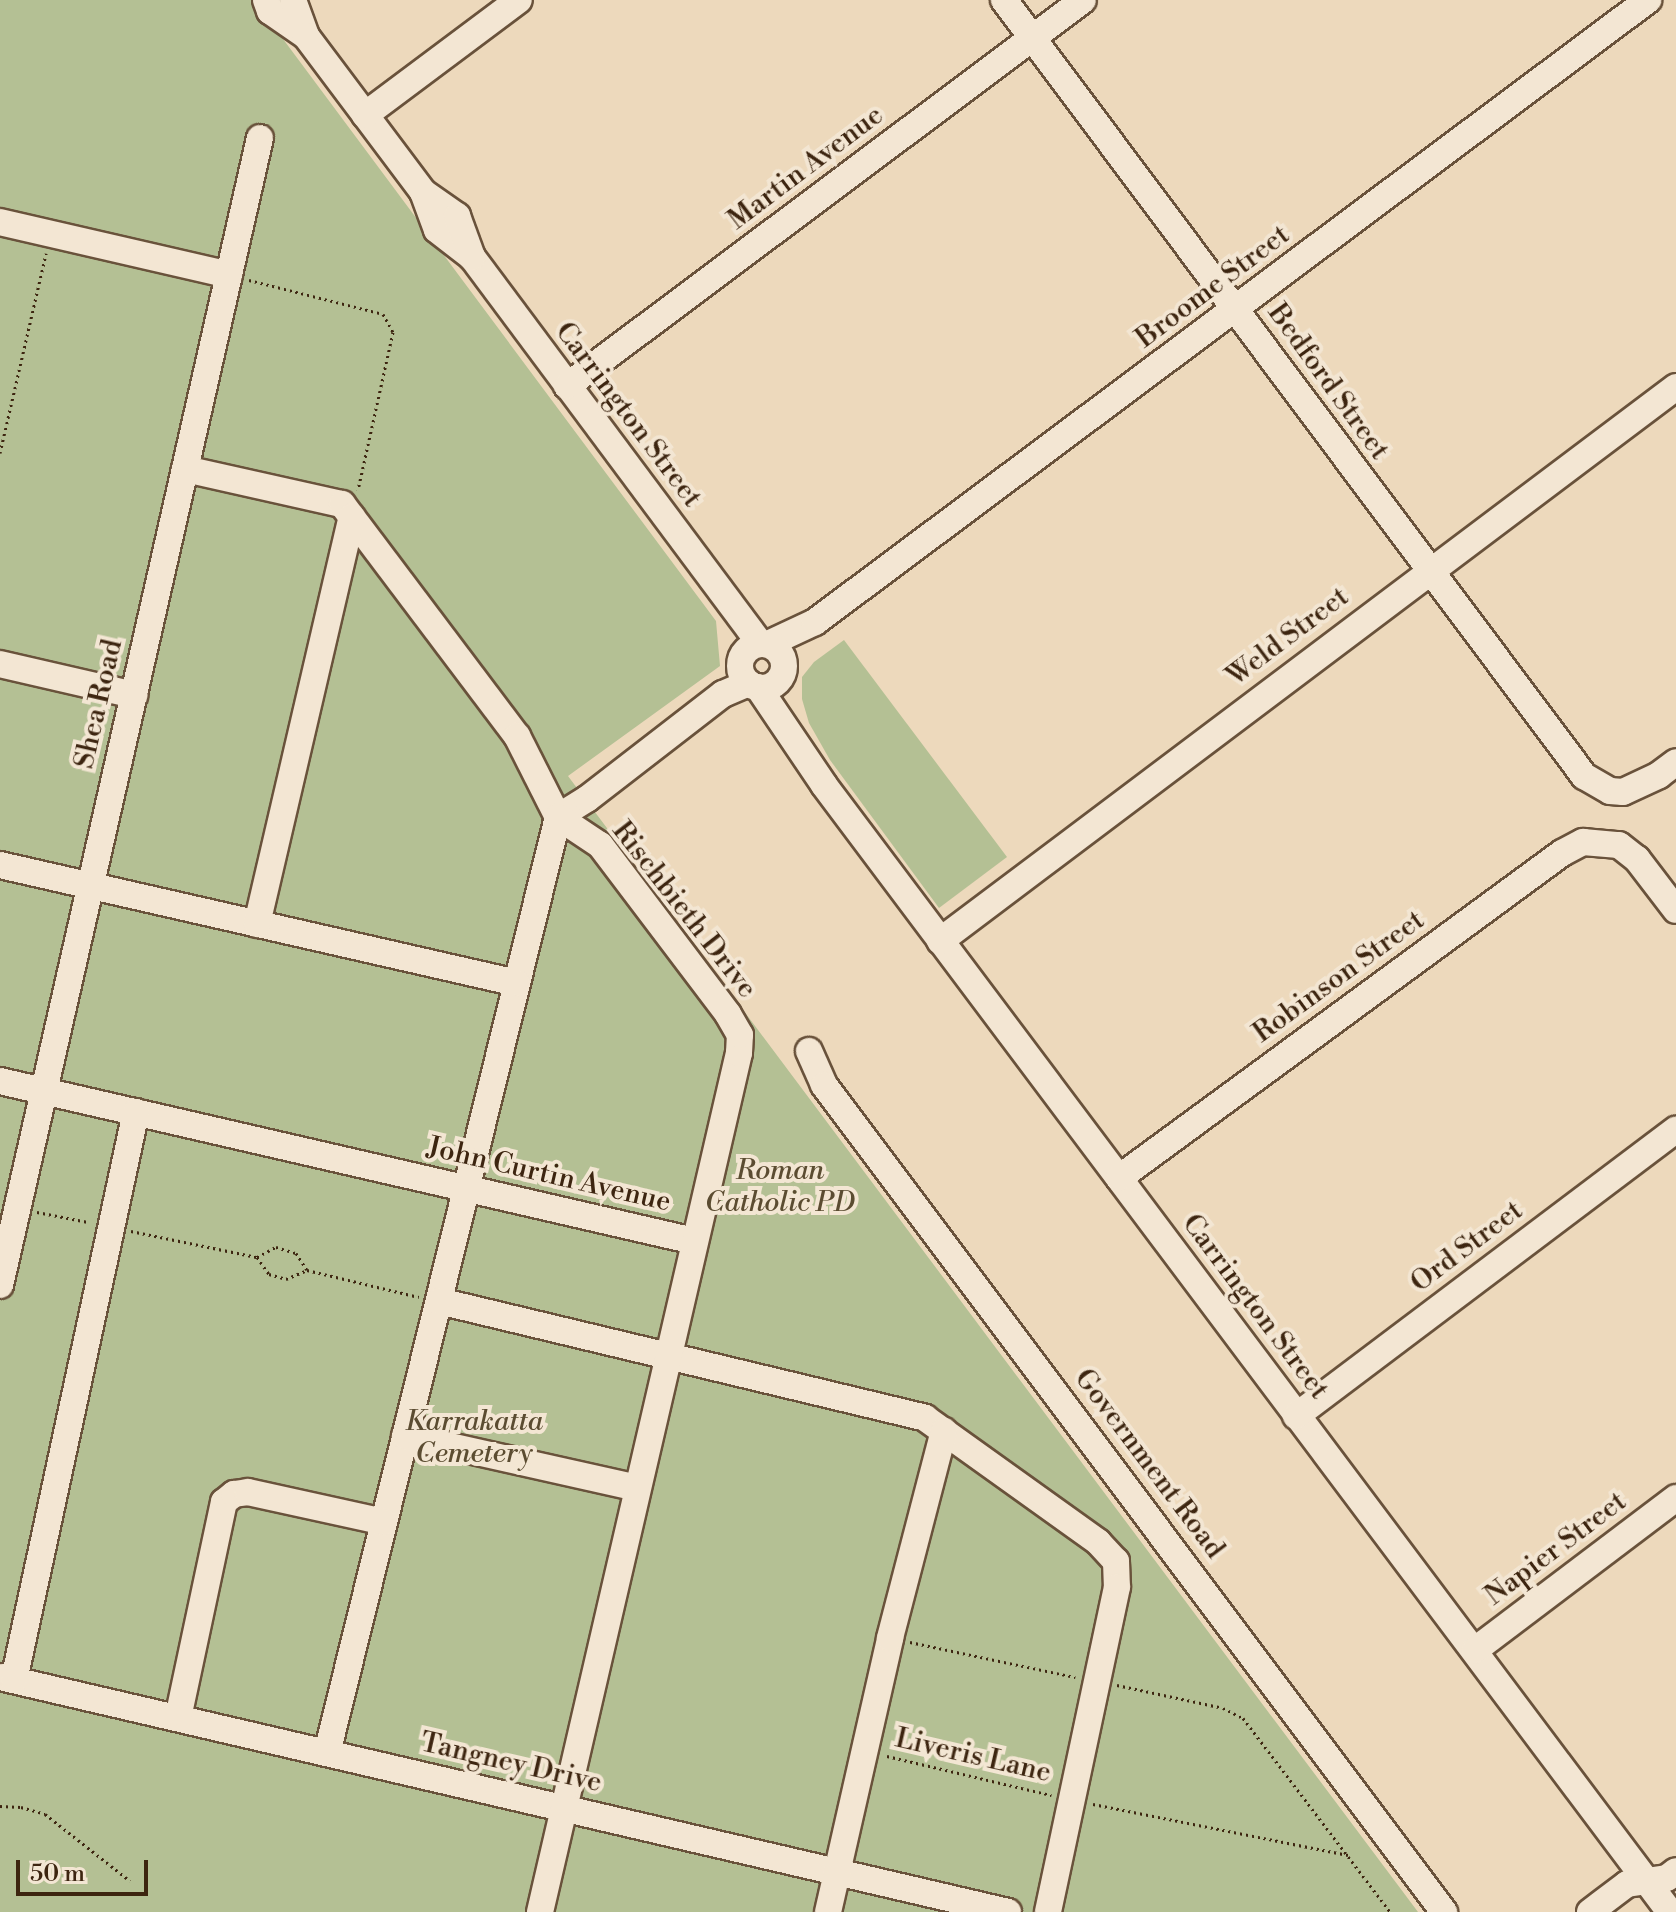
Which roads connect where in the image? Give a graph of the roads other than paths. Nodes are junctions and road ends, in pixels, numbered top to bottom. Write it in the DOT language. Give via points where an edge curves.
graph roads {
  1 [pos="266,0"];
  2 [pos="293,0"];
  3 [pos="519,0"];
  4 [pos="1004,0"];
  5 [pos="1083,0"];
  6 [pos="1648,0"];
  7 [pos="306,36"];
  8 [pos="1033,38"];
  9 [pos="365,115"];
  10 [pos="260,138"];
  11 [pos="0,222"];
  12 [pos="229,275"];
  13 [pos="1236,310"];
  14 [pos="567,386"];
  15 [pos="1676,387"];
  16 [pos="185,469"];
  17 [pos="352,517"];
  18 [pos="1428,571"];
  19 [pos="0,664"];
  20 [pos="761,665"];
  21 [pos="134,695"];
  22 [pos="1676,762"];
  23 [pos="558,817"];
  24 [pos="0,865"];
  25 [pos="91,886"];
  26 [pos="1676,910"];
  27 [pos="257,924"];
  28 [pos="940,941"];
  29 [pos="517,983"];
  30 [pos="809,1051"];
  31 [pos="0,1081"];
  32 [pos="44,1091"];
  33 [pos="136,1112"];
  34 [pos="1676,1130"];
  35 [pos="1119,1178"];
  36 [pos="467,1189"];
  37 [pos="9,1204"];
  38 [pos="694,1241"];
  39 [pos="0,1285"];
  40 [pos="439,1301"];
  41 [pos="667,1356"];
  42 [pos="1296,1416"];
  43 [pos="944,1431"];
  44 [pos="405,1436"];
  45 [pos="637,1488"];
  46 [pos="1676,1498"];
  47 [pos="384,1522"];
  48 [pos="1475,1650"];
  49 [pos="7,1678"];
  50 [pos="178,1718"];
  51 [pos="327,1753"];
  52 [pos="563,1808"];
  53 [pos="1676,1871"];
  54 [pos="837,1873"];
  55 [pos="1647,1881"];
  56 [pos="540,1912"];
  57 [pos="828,1912"];
  58 [pos="1008,1912"];
  59 [pos="1048,1912"];
  60 [pos="1444,1912"];
  61 [pos="1590,1912"];
  62 [pos="1670,1912"];
  1 -- 7 [label="street, Carrington Street" via="270,11"];
  2 -- 7 [label="street, Carrington Street"];
  3 -- 9 [label="street"];
  4 -- 8 [label="street, Bedford Street"];
  5 -- 8 [label="street, Martin Avenue"];
  6 -- 13 [label="street, Broome Street"];
  7 -- 9 [label="street, Carrington Street"];
  8 -- 13 [label="street, Bedford Street"];
  8 -- 14 [label="street, Martin Avenue"];
  9 -- 14 [label="street, Carrington Street" via="423,192 437,230 472,257"];
  10 -- 12 [label="street, Shea Road"];
  11 -- 12 [label="street"];
  12 -- 16 [label="street, Shea Road"];
  13 -- 18 [label="street, Bedford Street"];
  13 -- 20 [label="street, Broome Street"];
  14 -- 20 [label="street, Carrington Street" via="733,610"];
  15 -- 18 [label="street, Weld Street"];
  16 -- 17 [label="street" via="342,504"];
  16 -- 21 [label="street, Shea Road"];
  17 -- 23 [label="street" via="517,736"];
  17 -- 27 [label="street"];
  18 -- 22 [label="street, Bedford Street" via="1584,776 1610,791 1623,792"];
  18 -- 28 [label="street, Weld Street"];
  19 -- 21 [label="street"];
  20 -- 23 [label="street, Broome Street"];
  20 -- 28 [label="street, Carrington Street" via="824,785"];
  21 -- 25 [label="street, Shea Road"];
  23 -- 29 [label="street"];
  23 -- 38 [label="street, Rischbieth Drive" via="600,845 740,1035"];
  24 -- 25 [label="street"];
  25 -- 27 [label="street"];
  25 -- 32 [label="street, Shea Road"];
  26 -- 35 [label="street, Robinson Street" via="1637,859 1619,845 1583,842"];
  27 -- 29 [label="street"];
  28 -- 35 [label="street, Carrington Street"];
  29 -- 36 [label="street"];
  30 -- 60 [label="street, Government Road" via="824,1085"];
  31 -- 32 [label="street, John Curtin Avenue"];
  32 -- 33 [label="street, John Curtin Avenue"];
  32 -- 37 [label="street, Shea Road"];
  33 -- 36 [label="street, John Curtin Avenue"];
  33 -- 49 [label="street"];
  34 -- 42 [label="street, Ord Street"];
  35 -- 42 [label="street, Carrington Street"];
  36 -- 38 [label="street, John Curtin Avenue"];
  36 -- 40 [label="street"];
  37 -- 39 [label="street, Shea Road"];
  38 -- 41 [label="street, John Curtin Avenue"];
  40 -- 41 [label="street"];
  40 -- 44 [label="street"];
  41 -- 43 [label="street" via="925,1418"];
  41 -- 45 [label="street, John Curtin Avenue"];
  42 -- 48 [label="street, Carrington Street"];
  43 -- 54 [label="street"];
  43 -- 59 [label="street" via="1098,1542 1116,1561 1117,1587"];
  44 -- 45 [label="street"];
  44 -- 47 [label="street"];
  45 -- 52 [label="street, John Curtin Avenue"];
  46 -- 48 [label="street, Napier Street"];
  47 -- 50 [label="street" via="248,1492 224,1502"];
  47 -- 51 [label="street"];
  48 -- 55 [label="street, Carrington Street"];
  49 -- 50 [label="street, Tangney Drive"];
  50 -- 51 [label="street, Tangney Drive"];
  51 -- 52 [label="street, Tangney Drive"];
  52 -- 54 [label="street, Tangney Drive"];
  52 -- 56 [label="street, John Curtin Avenue"];
  53 -- 55 [label="street"];
  54 -- 57 [label="street"];
  54 -- 58 [label="street, Tangney Drive"];
  55 -- 61 [label="street" via="1627,1884"];
  55 -- 62 [label="street, Carrington Street"];
}
